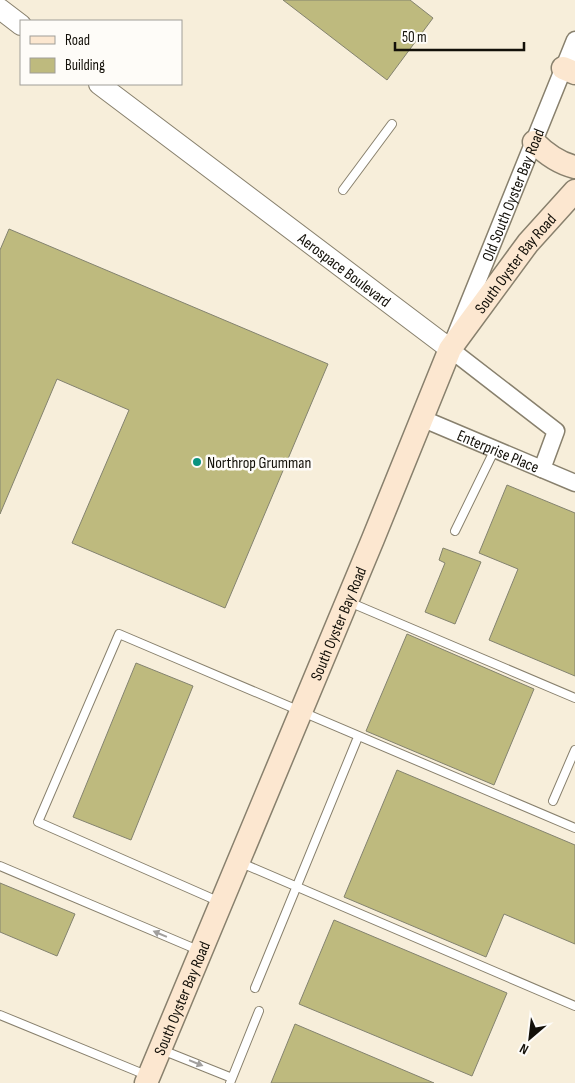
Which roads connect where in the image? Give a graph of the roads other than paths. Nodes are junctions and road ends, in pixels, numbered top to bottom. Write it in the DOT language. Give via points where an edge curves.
graph roads {
  1 [pos="1,11"];
  2 [pos="20,24"];
  3 [pos="575,40"];
  4 [pos="569,71"];
  5 [pos="100,85"];
  6 [pos="392,124"];
  7 [pos="534,142"];
  8 [pos="575,167"];
  9 [pos="343,190"];
  10 [pos="575,191"];
  11 [pos="450,349"];
  12 [pos="421,418"];
  13 [pos="495,449"];
  14 [pos="542,469"];
  15 [pos="575,483"];
  16 [pos="456,531"];
  17 [pos="347,601"];
  18 [pos="575,698"];
  19 [pos="301,712"];
  20 [pos="358,736"];
  21 [pos="575,750"];
  22 [pos="553,801"];
  23 [pos="575,828"];
  24 [pos="238,862"];
  25 [pos="0,866"];
  26 [pos="296,887"];
  27 [pos="221,903"];
  28 [pos="201,951"];
  29 [pos="255,988"];
  30 [pos="575,1006"];
  31 [pos="259,1011"];
  32 [pos="0,1015"];
  33 [pos="160,1049"];
  34 [pos="148,1080"];
  35 [pos="231,1080"];
  1 -- 2 [label="street"];
  3 -- 4 [label="street, Old South Oyster Bay Road"];
  4 -- 7 [label="street, Old South Oyster Bay Road"];
  5 -- 11 [label="street, Aerospace Boulevard"];
  6 -- 9 [label="lane"];
  7 -- 8 [label="main road" via="562,164"];
  7 -- 11 [label="street, Old South Oyster Bay Road"];
  10 -- 11 [label="main road, South Oyster Bay Road" via="528,243"];
  11 -- 12 [label="main road, South Oyster Bay Road"];
  11 -- 14 [label="street, Aerospace Boulevard" via="556,431"];
  12 -- 13 [label="street, Enterprise Place"];
  12 -- 17 [label="main road, South Oyster Bay Road"];
  13 -- 14 [label="street, Enterprise Place"];
  13 -- 16 [label="lane"];
  14 -- 15 [label="street, Enterprise Place"];
  17 -- 18 [label="lane"];
  17 -- 19 [label="main road, South Oyster Bay Road"];
  19 -- 20 [label="lane"];
  19 -- 24 [label="main road, South Oyster Bay Road"];
  19 -- 27 [label="lane" via="119,634 38,822"];
  20 -- 23 [label="lane"];
  20 -- 26 [label="lane"];
  21 -- 22 [label="lane"];
  24 -- 26 [label="lane"];
  24 -- 27 [label="main road, South Oyster Bay Road"];
  28 -- 25 [label="lane, one-way"];
  26 -- 29 [label="lane"];
  26 -- 30 [label="lane"];
  27 -- 28 [label="main road, South Oyster Bay Road"];
  28 -- 33 [label="main road, South Oyster Bay Road"];
  31 -- 35 [label="lane"];
  32 -- 34 [label="lane"];
  33 -- 34 [label="main road, South Oyster Bay Road"];
  33 -- 35 [label="lane, one-way"];
}
